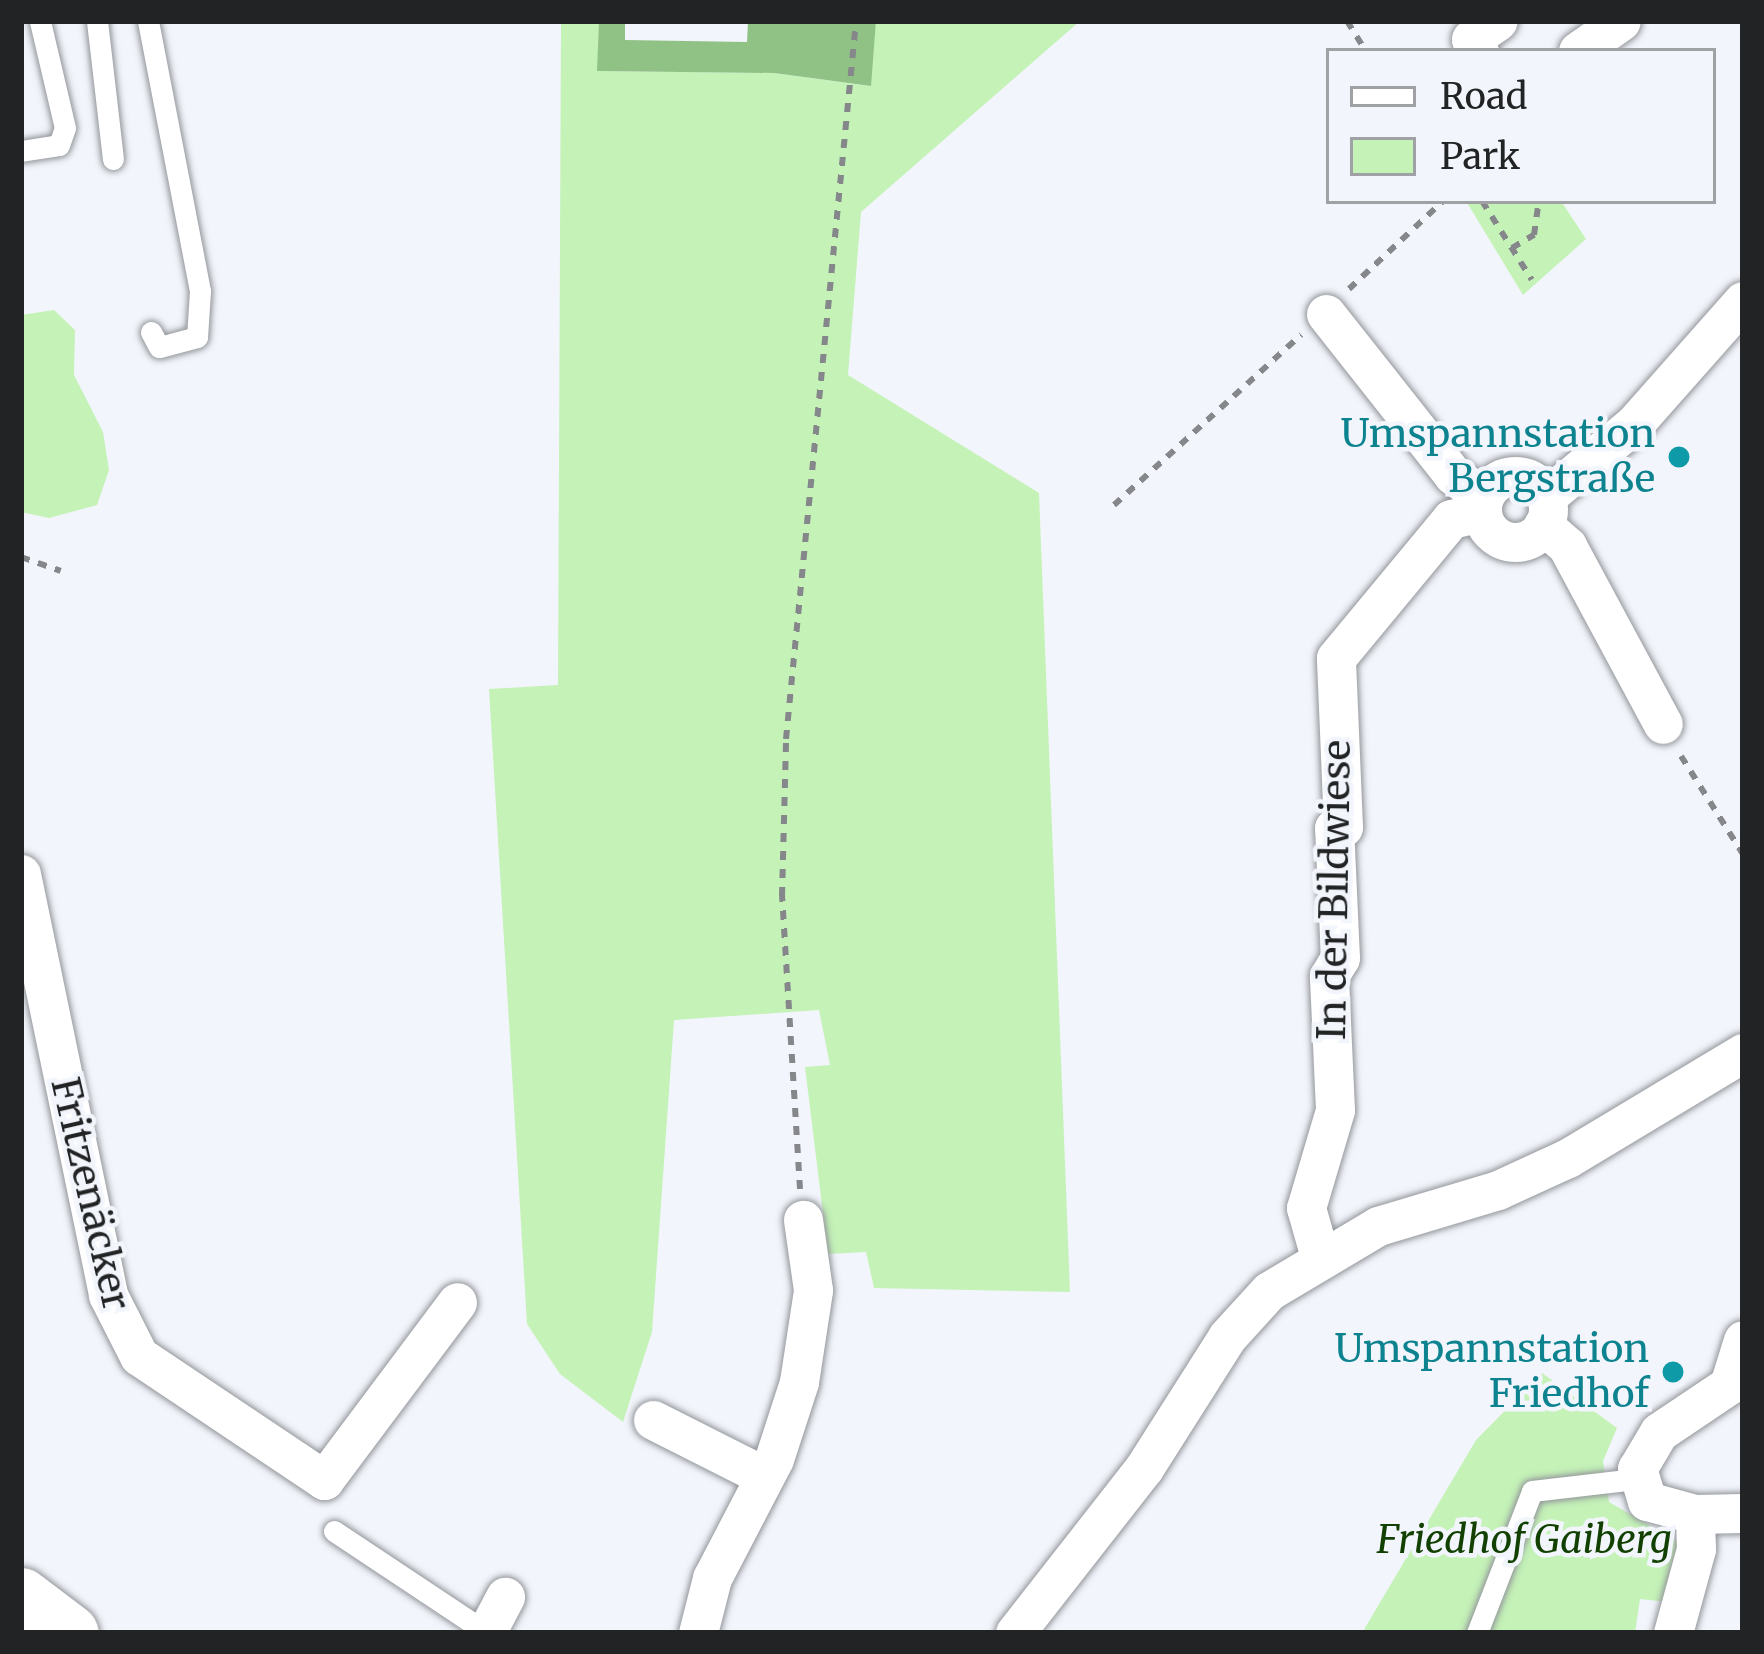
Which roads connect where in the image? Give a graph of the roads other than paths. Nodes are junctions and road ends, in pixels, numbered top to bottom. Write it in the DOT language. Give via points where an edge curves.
graph roads {
  1 [pos="40,21"];
  2 [pos="98,21"];
  3 [pos="148,21"];
  4 [pos="1498,21"];
  5 [pos="1477,48"];
  6 [pos="21,152"];
  7 [pos="113,159"];
  8 [pos="1743,301"];
  9 [pos="1311,327"];
  10 [pos="151,332"];
  11 [pos="1482,504"];
  12 [pos="1544,511"];
  13 [pos="1663,724"];
  14 [pos="21,874"];
  15 [pos="1743,1053"];
  16 [pos="803,1220"];
  17 [pos="1321,1257"];
  18 [pos="457,1302"];
  19 [pos="1743,1340"];
  20 [pos="652,1420"];
  21 [pos="764,1476"];
  22 [pos="1635,1479"];
  23 [pos="1743,1513"];
  24 [pos="1695,1514"];
  25 [pos="334,1531"];
  26 [pos="21,1596"];
  27 [pos="505,1597"];
  28 [pos="70,1633"];
  29 [pos="486,1633"];
  30 [pos="698,1633"];
  31 [pos="1015,1633"];
  32 [pos="1477,1633"];
  33 [pos="1672,1633"];
  1 -- 6 [label="lane" via="64,128 59,145"];
  2 -- 7 [label="lane"];
  3 -- 10 [label="lane" via="200,291 197,338 159,347"];
  4 -- 5 [label="street" via="1471,39"];
  8 -- 12 [label="street"];
  9 -- 11 [label="street"];
  11 -- 12 [label="street" via="1505,541 1530,539"];
  11 -- 17 [label="street, In der Bildwiese" via="1451,519 1347,639 1334,676 1343,827 1334,828 1340,958 1329,976 1335,1110 1306,1208"];
  12 -- 13 [label="street"];
  14 -- 18 [label="street, Fritzenäcker" via="108,1295 139,1356 323,1480"];
  15 -- 17 [label="street" via="1544,1170 1378,1226"];
  16 -- 21 [label="street" via="812,1274 808,1337"];
  17 -- 31 [label="street" via="1239,1321 1144,1468"];
  19 -- 22 [label="street" via="1729,1385 1659,1432"];
  20 -- 21 [label="street"];
  21 -- 30 [label="street" via="717,1567"];
  22 -- 24 [label="street" via="1647,1502"];
  22 -- 32 [label="lane" via="1532,1491"];
  23 -- 24 [label="street"];
  24 -- 33 [label="street" via="1696,1549"];
  25 -- 29 [label="lane"];
  26 -- 28 [label="main road"];
  27 -- 29 [label="street"];
}
